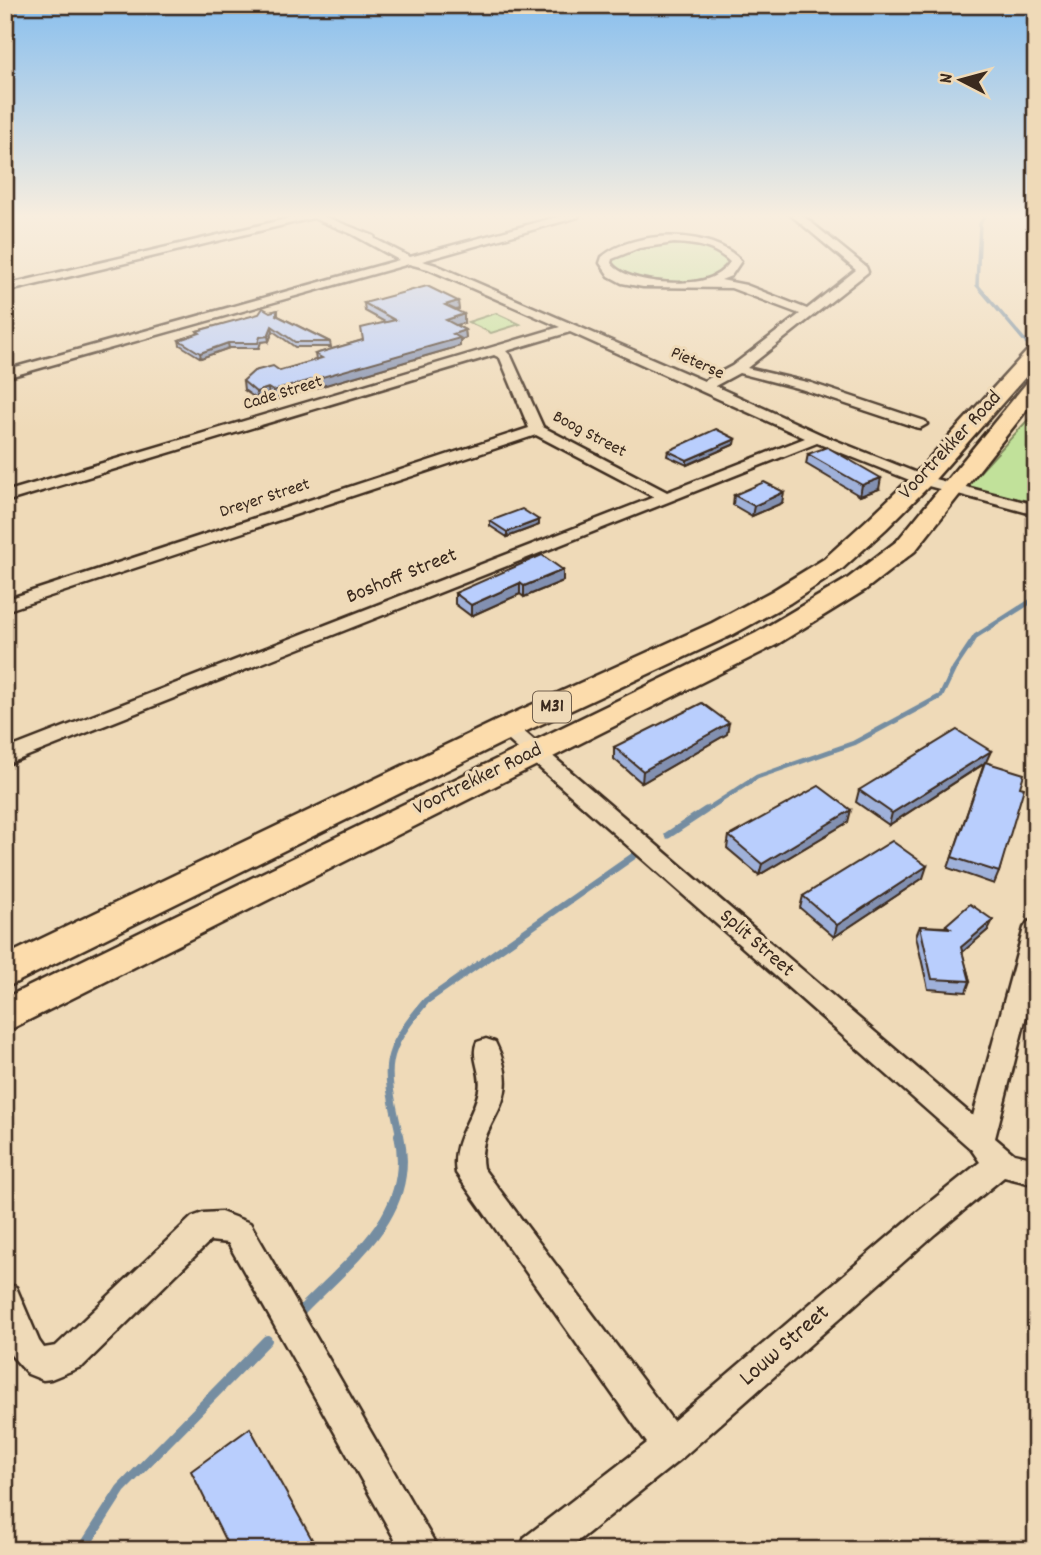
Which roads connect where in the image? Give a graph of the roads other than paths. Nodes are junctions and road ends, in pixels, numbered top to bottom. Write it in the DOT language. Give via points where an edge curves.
graph roads {
  1 [pos="312,288"];
  2 [pos="479,288"];
  3 [pos="739,288"];
  4 [pos="841,288"];
  5 [pos="808,313"];
  6 [pos="571,328"];
  7 [pos="496,351"];
  8 [pos="1036,354"];
  9 [pos="737,369"];
  10 [pos="5,374"];
  11 [pos="1036,384"];
  12 [pos="704,386"];
  13 [pos="920,424"];
  14 [pos="537,430"];
  15 [pos="817,438"];
  16 [pos="936,484"];
  17 [pos="5,497"];
  18 [pos="666,497"];
  19 [pos="1036,510"];
  20 [pos="5,606"];
  21 [pos="508,728"];
  22 [pos="535,752"];
  23 [pos="5,758"];
  24 [pos="1036,928"];
  25 [pos="5,973"];
  26 [pos="5,1016"];
  27 [pos="486,1049"];
  28 [pos="991,1151"];
  29 [pos="1036,1172"];
  30 [pos="5,1298"];
  31 [pos="670,1446"];
  32 [pos="421,1550"];
  33 [pos="538,1550"];
  1 -- 10 [label="street"];
  2 -- 6 [label="street, Pieterse"];
  3 -- 5 [label="street"];
  4 -- 5 [label="street"];
  5 -- 9 [label="street"];
  6 -- 7 [label="street, Cade Street"];
  6 -- 12 [label="street, Pieterse"];
  7 -- 14 [label="street, Boog Street" via="505,356"];
  7 -- 17 [label="street, Cade Street"];
  8 -- 16 [label="main road, Voortrekker Road / M31"];
  9 -- 12 [label="street"];
  9 -- 13 [label="street" via="806,386"];
  11 -- 16 [label="main road, Voortrekker Road / M31"];
  12 -- 15 [label="street, Pieterse"];
  14 -- 18 [label="street, Boog Street"];
  14 -- 20 [label="street, Dreyer Street"];
  15 -- 16 [label="street, Pieterse"];
  15 -- 18 [label="street, Boshoff Street"];
  16 -- 19 [label="street, Pieterse"];
  16 -- 21 [label="main road, Voortrekker Road / M31" via="833,564 781,597"];
  16 -- 22 [label="main road, Voortrekker Road / M31" via="906,546 881,569 765,639"];
  18 -- 23 [label="street, Boshoff Street"];
  21 -- 22 [label="street, Split Street"];
  21 -- 25 [label="main road, Voortrekker Road / M31"];
  22 -- 26 [label="main road, Voortrekker Road / M31"];
  22 -- 28 [label="street, Split Street"];
  24 -- 28 [label="street"];
  27 -- 31 [label="street" via="494,1079 491,1099 469,1151 470,1173"];
  28 -- 29 [label="street"];
  28 -- 31 [label="street, Louw Street" via="925,1224"];
  30 -- 32 [label="street" via="27,1354 47,1364 72,1355 203,1227 221,1226 239,1233"];
  31 -- 33 [label="street, Louw Street"];
}
